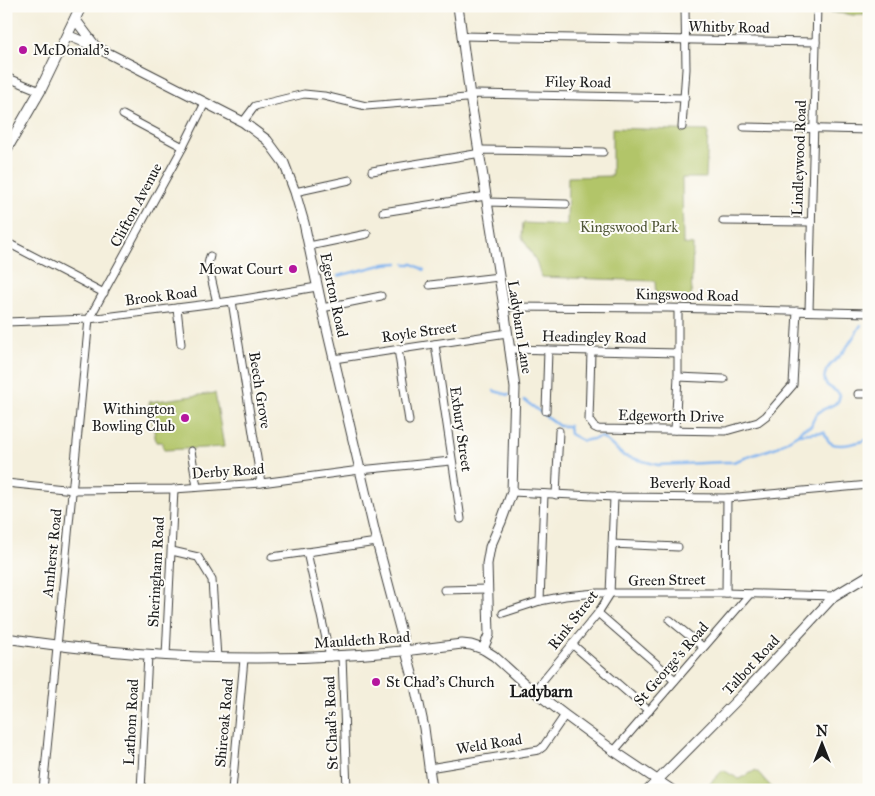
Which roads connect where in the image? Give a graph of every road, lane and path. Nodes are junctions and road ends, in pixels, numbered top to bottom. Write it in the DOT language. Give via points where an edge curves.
graph roads {
  1 [pos="81,6"];
  2 [pos="458,6"];
  3 [pos="817,6"];
  4 [pos="686,9"];
  5 [pos="75,19"];
  6 [pos="67,35"];
  7 [pos="462,36"];
  8 [pos="686,40"];
  9 [pos="816,42"];
  10 [pos="96,47"];
  11 [pos="6,77"];
  12 [pos="40,91"];
  13 [pos="470,96"];
  14 [pos="685,98"];
  15 [pos="205,103"];
  16 [pos="133,110"];
  17 [pos="244,122"];
  18 [pos="682,127"];
  19 [pos="744,127"];
  20 [pos="814,129"];
  21 [pos="869,130"];
  22 [pos="183,147"];
  23 [pos="6,150"];
  24 [pos="479,152"];
  25 [pos="603,152"];
  26 [pos="372,172"];
  27 [pos="350,180"];
  28 [pos="295,192"];
  29 [pos="486,199"];
  30 [pos="566,204"];
  31 [pos="383,212"];
  32 [pos="723,221"];
  33 [pos="811,222"];
  34 [pos="367,234"];
  35 [pos="6,242"];
  36 [pos="309,246"];
  37 [pos="210,256"];
  38 [pos="499,277"];
  39 [pos="430,285"];
  40 [pos="317,287"];
  41 [pos="104,293"];
  42 [pos="381,296"];
  43 [pos="232,301"];
  44 [pos="217,303"];
  45 [pos="504,307"];
  46 [pos="177,308"];
  47 [pos="322,308"];
  48 [pos="678,309"];
  49 [pos="797,311"];
  50 [pos="809,311"];
  51 [pos="869,313"];
  52 [pos="89,319"];
  53 [pos="6,322"];
  54 [pos="507,333"];
  55 [pos="181,344"];
  56 [pos="435,344"];
  57 [pos="398,349"];
  58 [pos="509,349"];
  59 [pos="548,350"];
  60 [pos="591,351"];
  61 [pos="678,353"];
  62 [pos="334,359"];
  63 [pos="678,377"];
  64 [pos="724,379"];
  65 [pos="858,394"];
  66 [pos="869,394"];
  67 [pos="546,411"];
  68 [pos="409,421"];
  69 [pos="675,430"];
  70 [pos="559,431"];
  71 [pos="191,451"];
  72 [pos="451,460"];
  73 [pos="360,470"];
  74 [pos="6,483"];
  75 [pos="261,483"];
  76 [pos="869,485"];
  77 [pos="197,487"];
  78 [pos="174,489"];
  79 [pos="74,490"];
  80 [pos="512,492"];
  81 [pos="544,494"];
  82 [pos="556,495"];
  83 [pos="614,497"];
  84 [pos="727,498"];
  85 [pos="461,518"];
  86 [pos="377,542"];
  87 [pos="612,544"];
  88 [pos="678,547"];
  89 [pos="172,551"];
  90 [pos="306,552"];
  91 [pos="272,557"];
  92 [pos="869,575"];
  93 [pos="487,589"];
  94 [pos="444,590"];
  95 [pos="726,593"];
  96 [pos="610,594"];
  97 [pos="749,595"];
  98 [pos="834,596"];
  99 [pos="540,601"];
  100 [pos="503,613"];
  101 [pos="598,613"];
  102 [pos="670,620"];
  103 [pos="6,638"];
  104 [pos="572,644"];
  105 [pos="57,646"];
  106 [pos="703,647"];
  107 [pos="483,649"];
  108 [pos="405,652"];
  109 [pos="148,655"];
  110 [pos="166,656"];
  111 [pos="342,656"];
  112 [pos="330,657"];
  113 [pos="217,658"];
  114 [pos="244,659"];
  115 [pos="675,680"];
  116 [pos="534,691"];
  117 [pos="649,711"];
  118 [pos="566,715"];
  119 [pos="614,751"];
  120 [pos="429,768"];
  121 [pos="659,780"];
  122 [pos="43,790"];
  123 [pos="141,790"];
  124 [pos="232,790"];
  125 [pos="347,790"];
  126 [pos="432,790"];
  127 [pos="648,790"];
  128 [pos="672,790"];
  1 -- 5 [label="main road"];
  2 -- 7 [label="street, Ladybarn Lane"];
  3 -- 9 [label="street, Lindleywood Road"];
  4 -- 8 [label="street"];
  5 -- 6 [label="main road"];
  5 -- 10 [label="street, Egerton Road"];
  6 -- 10 [label="street, Egerton Road"];
  6 -- 12 [label="main road"];
  7 -- 8 [label="street, Whitby Road"];
  7 -- 13 [label="street, Ladybarn Lane"];
  8 -- 9 [label="street, Whitby Road"];
  8 -- 14 [label="street"];
  9 -- 20 [label="street, Lindleywood Road"];
  10 -- 15 [label="street, Egerton Road"];
  11 -- 12 [label="street"];
  12 -- 23 [label="main road"];
  13 -- 14 [label="street, Filey Road"];
  13 -- 17 [label="street, Filey Road" via="366,106 304,94 255,106"];
  13 -- 24 [label="street, Ladybarn Lane"];
  14 -- 18 [label="street"];
  15 -- 17 [label="street, Egerton Road"];
  15 -- 22 [label="street, Clifton Avenue"];
  16 -- 22 [label="street" via="126,117"];
  17 -- 28 [label="street, Egerton Road" via="261,134 279,154"];
  19 -- 20 [label="street"];
  20 -- 21 [label="street"];
  20 -- 33 [label="street, Lindleywood Road"];
  22 -- 41 [label="street, Clifton Avenue"];
  24 -- 25 [label="street"];
  24 -- 26 [label="street"];
  24 -- 29 [label="street, Ladybarn Lane"];
  27 -- 28 [label="street"];
  28 -- 36 [label="street, Egerton Road"];
  29 -- 30 [label="street"];
  29 -- 31 [label="street"];
  29 -- 38 [label="street, Ladybarn Lane"];
  32 -- 33 [label="street"];
  33 -- 50 [label="street, Lindleywood Road"];
  34 -- 36 [label="street"];
  35 -- 41 [label="street"];
  36 -- 40 [label="street, Egerton Road"];
  37 -- 44 [label="street" via="208,264"];
  38 -- 39 [label="street"];
  38 -- 45 [label="street, Ladybarn Lane"];
  40 -- 43 [label="street, Brook Road"];
  40 -- 47 [label="street, Egerton Road"];
  41 -- 52 [label="street, Clifton Avenue"];
  42 -- 47 [label="street"];
  43 -- 44 [label="street, Brook Road"];
  43 -- 75 [label="street, Beech Grove"];
  44 -- 46 [label="street, Brook Road"];
  45 -- 48 [label="street, Kingswood Road"];
  45 -- 54 [label="street, Ladybarn Lane"];
  46 -- 52 [label="street, Brook Road"];
  46 -- 55 [label="street"];
  47 -- 62 [label="street, Egerton Road"];
  48 -- 49 [label="street, Kingswood Road"];
  48 -- 61 [label="street"];
  49 -- 50 [label="street, Kingswood Road"];
  49 -- 69 [label="street, Edgeworth Drive" via="793,385 766,416 758,422 726,431"];
  50 -- 51 [label="street, Kingswood Road"];
  52 -- 53 [label="street, Brook Road"];
  52 -- 79 [label="street, Amherst Road"];
  54 -- 56 [label="street, Royle Street"];
  54 -- 58 [label="street, Ladybarn Lane"];
  56 -- 57 [label="street, Royle Street"];
  56 -- 72 [label="street, Exbury Street"];
  57 -- 62 [label="street, Royle Street"];
  57 -- 68 [label="street"];
  58 -- 59 [label="street, Headingley Road"];
  58 -- 80 [label="street, Ladybarn Lane" via="515,388"];
  59 -- 60 [label="street, Headingley Road"];
  59 -- 67 [label="street"];
  60 -- 61 [label="street, Headingley Road"];
  60 -- 69 [label="street, Edgeworth Drive" via="589,420 594,426 598,429"];
  61 -- 63 [label="street"];
  62 -- 73 [label="street, Egerton Road"];
  63 -- 64 [label="street"];
  63 -- 69 [label="street"];
  65 -- 66 [label="street"];
  70 -- 82 [label="street"];
  71 -- 77 [label="street"];
  72 -- 73 [label="street, Derby Road"];
  72 -- 85 [label="street, Exbury Street"];
  73 -- 75 [label="street, Derby Road"];
  73 -- 86 [label="street, Egerton Road"];
  74 -- 79 [label="street, Derby Road"];
  75 -- 77 [label="street, Derby Road"];
  76 -- 84 [label="street, Beverly Road"];
  77 -- 78 [label="street, Derby Road"];
  78 -- 79 [label="street, Derby Road"];
  78 -- 89 [label="street, Sheringham Road"];
  79 -- 105 [label="street, Amherst Road"];
  80 -- 81 [label="street, Beverly Road"];
  80 -- 93 [label="street, Ladybarn Lane" via="488,553"];
  81 -- 82 [label="street, Beverly Road"];
  81 -- 99 [label="street"];
  82 -- 83 [label="street, Beverly Road"];
  83 -- 84 [label="street, Beverly Road"];
  83 -- 87 [label="street, Rink Street"];
  84 -- 95 [label="street"];
  86 -- 90 [label="street"];
  86 -- 108 [label="street, Egerton Road"];
  87 -- 88 [label="street"];
  87 -- 96 [label="street, Rink Street"];
  89 -- 110 [label="street, Sheringham Road"];
  89 -- 113 [label="street" via="198,557 212,580"];
  90 -- 91 [label="street"];
  90 -- 112 [label="street"];
  92 -- 98 [label="street, Talbot Road"];
  93 -- 94 [label="street"];
  93 -- 107 [label="street, Ladybarn Lane" via="489,635"];
  95 -- 96 [label="street, Green Street"];
  95 -- 97 [label="street, Green Street"];
  96 -- 99 [label="street, Green Street"];
  96 -- 101 [label="street, Rink Street"];
  97 -- 98 [label="street, Green Street"];
  97 -- 106 [label="street, St George's Road"];
  98 -- 121 [label="street, Talbot Road"];
  99 -- 100 [label="street, Green Street"];
  101 -- 104 [label="street, Rink Street"];
  101 -- 115 [label="street"];
  102 -- 106 [label="street"];
  103 -- 105 [label="street, Mauldeth Road"];
  104 -- 116 [label="street, Rink Street"];
  104 -- 117 [label="street"];
  105 -- 109 [label="street, Mauldeth Road"];
  105 -- 122 [label="street, Amherst Road"];
  106 -- 115 [label="street, St George's Road"];
  107 -- 108 [label="street, Mauldeth Road" via="462,644"];
  107 -- 116 [label="street, Mauldeth Road"];
  108 -- 111 [label="street, Mauldeth Road"];
  108 -- 120 [label="street, Egerton Road" via="424,728"];
  109 -- 110 [label="street, Mauldeth Road"];
  109 -- 123 [label="street, Lathom Road"];
  110 -- 113 [label="street, Mauldeth Road"];
  111 -- 112 [label="street, Mauldeth Road"];
  111 -- 125 [label="street, St Chad's Road"];
  112 -- 114 [label="street, Mauldeth Road"];
  113 -- 114 [label="street, Mauldeth Road"];
  114 -- 124 [label="street, Shireoak Road"];
  115 -- 117 [label="street, St George's Road"];
  116 -- 118 [label="street, Mauldeth Road"];
  117 -- 119 [label="street, St George's Road"];
  118 -- 119 [label="street, Mauldeth Road"];
  118 -- 120 [label="street, Weld Road" via="539,750"];
  119 -- 121 [label="street, Mauldeth Road"];
  120 -- 126 [label="street, Egerton Road"];
  121 -- 127 [label="street, Talbot Road"];
  121 -- 128 [label="street, Mauldeth Road"];
}
